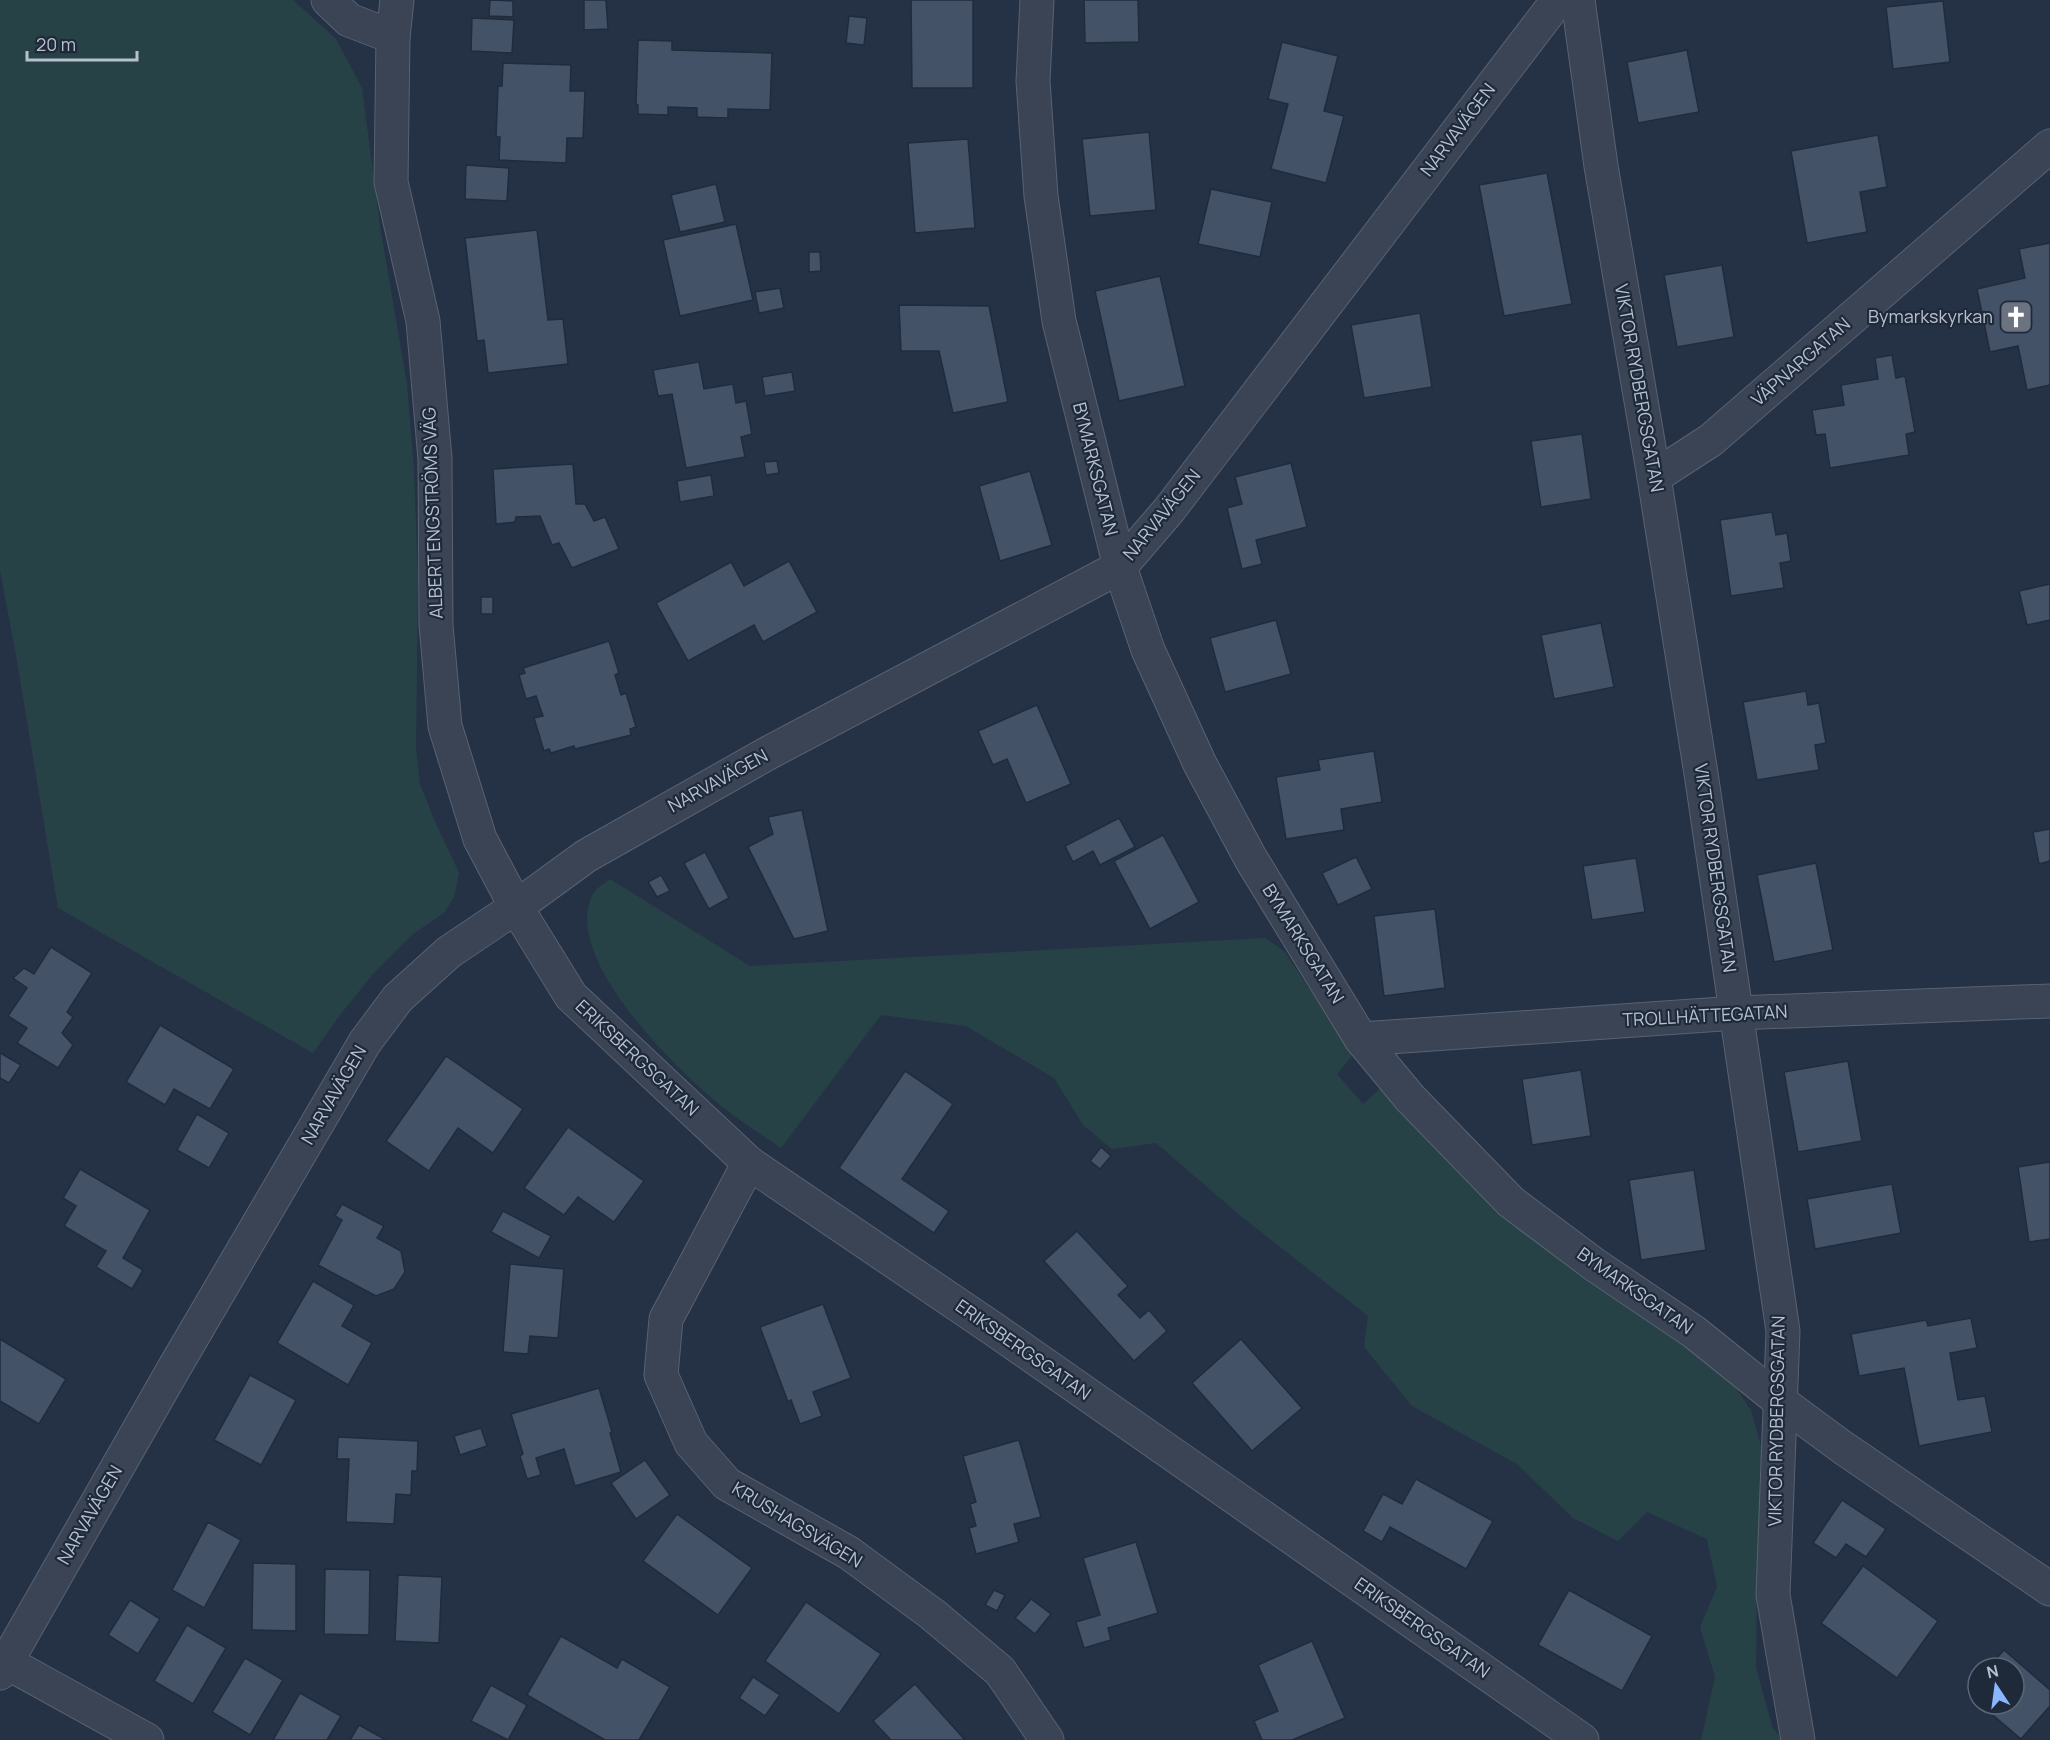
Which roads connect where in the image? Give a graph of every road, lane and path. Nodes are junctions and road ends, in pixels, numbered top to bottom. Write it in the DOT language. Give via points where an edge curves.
graph roads {
  1 [pos="328,0"];
  2 [pos="397,0"];
  3 [pos="1037,0"];
  4 [pos="1558,0"];
  5 [pos="1578,0"];
  6 [pos="393,37"];
  7 [pos="2050,146"];
  8 [pos="1654,477"];
  9 [pos="1120,567"];
  10 [pos="516,907"];
  11 [pos="2050,1001"];
  12 [pos="1736,1013"];
  13 [pos="1361,1039"];
  14 [pos="749,1163"];
  15 [pos="1781,1402"];
  16 [pos="2050,1589"];
  17 [pos="3,1667"];
  18 [pos="147,1740"];
  19 [pos="1047,1740"];
  20 [pos="1582,1740"];
  21 [pos="1797,1740"];
  1 -- 6 [label="street" via="349,20"];
  2 -- 6 [label="street, ALBERT ENGSTRÖMS VÄG"];
  3 -- 9 [label="street, BYMARKSGATAN" via="1033,81 1041,196 1059,321"];
  4 -- 9 [label="street, NARVAVÄGEN" via="1169,510"];
  5 -- 8 [label="street, VIKTOR RYDBERGSGATAN" via="1601,166"];
  6 -- 10 [label="street, ALBERT ENGSTRÖMS VÄG" via="391,182 423,321 435,459 436,625 445,726 480,839"];
  7 -- 8 [label="street, VÄPNARGATAN" via="1711,440"];
  8 -- 12 [label="street, VIKTOR RYDBERGSGATAN"];
  9 -- 10 [label="street, NARVAVÄGEN" via="760,758 586,856"];
  9 -- 13 [label="street, BYMARKSGATAN" via="1148,650 1200,764 1251,859"];
  10 -- 14 [label="street, ERIKSBERGSGATAN" via="571,996"];
  10 -- 17 [label="street, NARVAVÄGEN" via="440,959 398,998 365,1042"];
  11 -- 12 [label="street, TROLLHÄTTEGATAN"];
  12 -- 13 [label="street, TROLLHÄTTEGATAN"];
  12 -- 15 [label="street, VIKTOR RYDBERGSGATAN" via="1783,1331"];
  13 -- 15 [label="street, BYMARKSGATAN" via="1410,1098 1511,1202 1694,1332"];
  14 -- 19 [label="street, KRUSHAGSVÄGEN" via="666,1319 661,1375 691,1443 727,1484 849,1553 958,1635 1000,1671"];
  14 -- 20 [label="street, ERIKSBERGSGATAN"];
  15 -- 16 [label="street, BYMARKSGATAN"];
  15 -- 21 [label="street, VIKTOR RYDBERGSGATAN" via="1773,1595"];
  17 -- 18 [label="street"];
}
